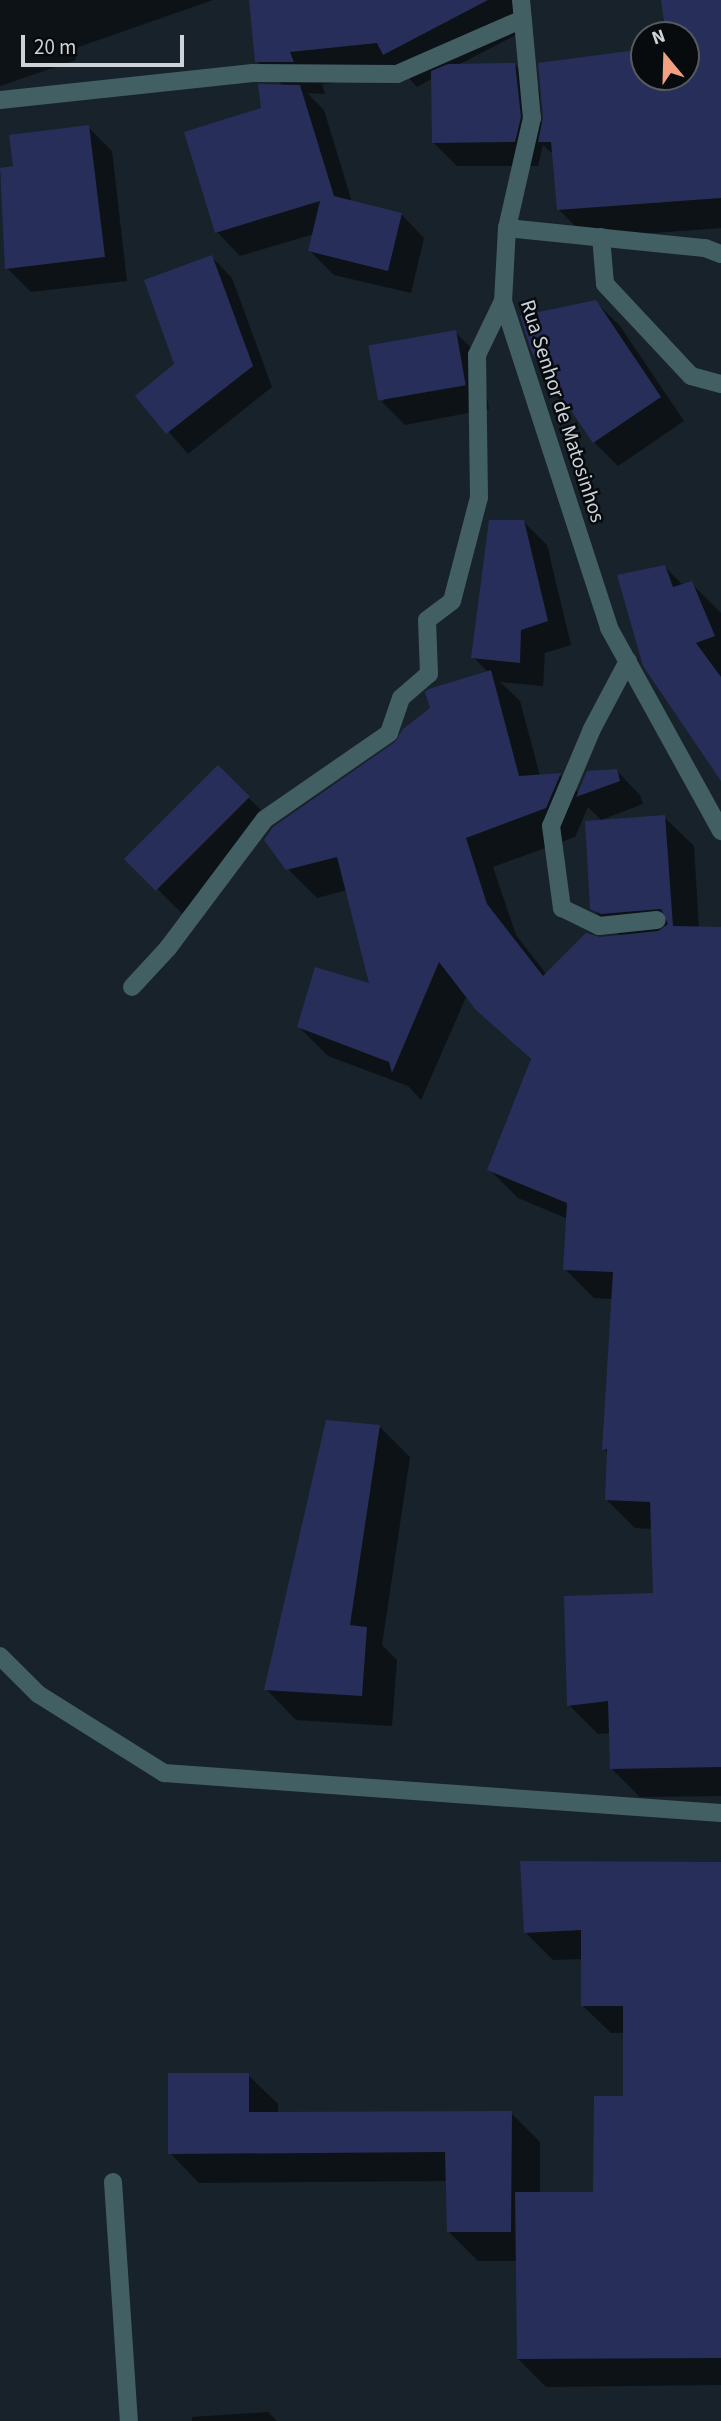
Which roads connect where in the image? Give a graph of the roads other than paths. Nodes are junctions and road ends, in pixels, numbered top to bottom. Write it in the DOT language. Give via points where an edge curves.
graph roads {
  1 [pos="521,0"];
  2 [pos="523,19"];
  3 [pos="0,100"];
  4 [pos="507,229"];
  5 [pos="601,237"];
  6 [pos="721,254"];
  7 [pos="503,301"];
  8 [pos="721,384"];
  9 [pos="628,662"];
  10 [pos="721,831"];
  11 [pos="657,920"];
  12 [pos="132,987"];
  13 [pos="0,1656"];
  14 [pos="721,1813"];
  15 [pos="113,2182"];
  16 [pos="129,2421"];
  1 -- 2 [label="street, Rua Senhor de Matosinhos"];
  2 -- 3 [label="street" via="397,74 253,73"];
  2 -- 4 [label="street, Rua Senhor de Matosinhos" via="532,118"];
  4 -- 5 [label="street"];
  4 -- 7 [label="street, Rua Senhor de Matosinhos"];
  5 -- 6 [label="street" via="705,248"];
  5 -- 8 [label="street" via="605,284 691,376"];
  7 -- 9 [label="street, Rua Senhor de Matosinhos" via="609,628"];
  7 -- 12 [label="street" via="477,355 479,497 452,601 427,620 429,674 401,698 389,733 265,819 168,948"];
  9 -- 10 [label="street, Rua Senhor de Matosinhos"];
  9 -- 11 [label="street" via="592,729 551,826 562,908 599,926"];
  13 -- 14 [label="street" via="38,1694 164,1773"];
  15 -- 16 [label="street"];
}
